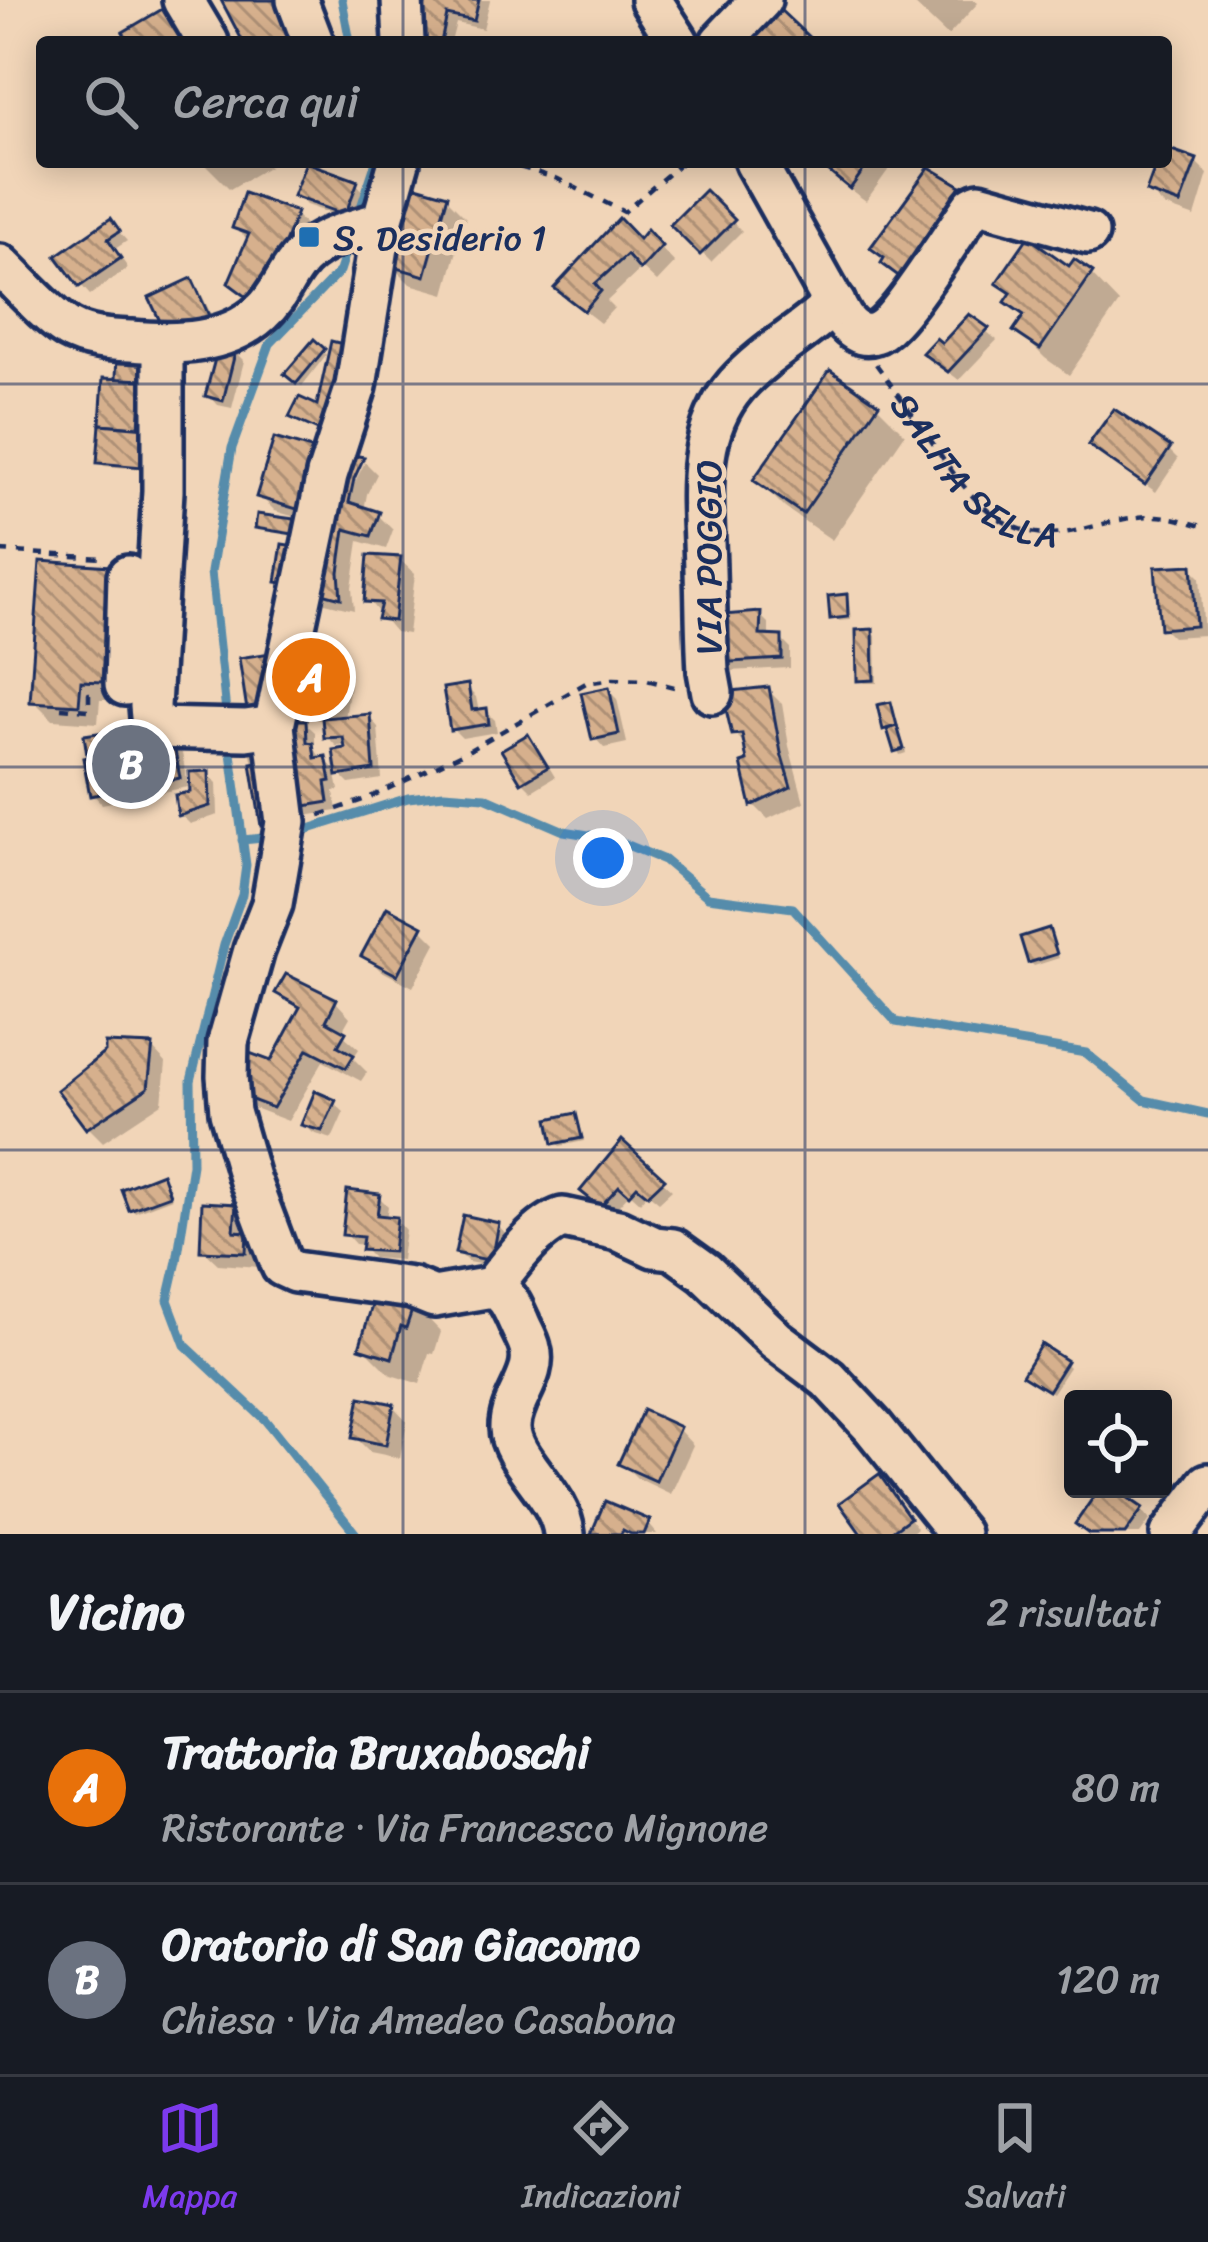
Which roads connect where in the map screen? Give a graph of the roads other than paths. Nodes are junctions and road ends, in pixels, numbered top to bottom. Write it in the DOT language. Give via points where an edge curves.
graph roads {
  1 [pos="183,0"];
  2 [pos="297,0"];
  3 [pos="402,0"];
  4 [pos="651,0"];
  5 [pos="761,0"];
  6 [pos="204,36"];
  7 [pos="311,36"];
  8 [pos="404,36"];
  9 [pos="673,36"];
  10 [pos="727,36"];
  11 [pos="396,168"];
  12 [pos="758,168"];
  13 [pos="363,227"];
  14 [pos="1088,233"];
  15 [pos="0,266"];
  16 [pos="843,316"];
  17 [pos="163,344"];
  18 [pos="117,567"];
  19 [pos="712,692"];
  20 [pos="260,728"];
  21 [pos="137,735"];
  22 [pos="492,1287"];
  23 [pos="1208,1484"];
  24 [pos="564,1534"];
  25 [pos="959,1534"];
  26 [pos="1171,1534"];
  1 -- 6 [label="street"];
  2 -- 7 [label="street"];
  3 -- 8 [label="street"];
  4 -- 9 [label="street"];
  5 -- 10 [label="street"];
  11 -- 13 [label="street"];
  12 -- 16 [label="street"];
  13 -- 17 [label="street" via="304,254 248,323 211,339"];
  13 -- 20 [label="street" via="356,386"];
  14 -- 16 [label="street, SALITA SELLA" via="979,202 888,325 866,334"];
  15 -- 17 [label="street" via="67,327 98,339"];
  16 -- 19 [label="street, VIA POGGIO" via="772,350 725,399 711,428 702,523"];
  17 -- 21 [label="street" via="150,706"];
  18 -- 21 [label="street" via="125,696"];
  20 -- 21 [label="street"];
  20 -- 22 [label="street" via="285,833 272,904 223,1042 230,1112 282,1266 434,1297"];
  22 -- 24 [label="street" via="508,1298 530,1348 511,1436"];
  22 -- 25 [label="street" via="563,1218 680,1253 828,1379"];
  23 -- 26 [label="street"];
}
